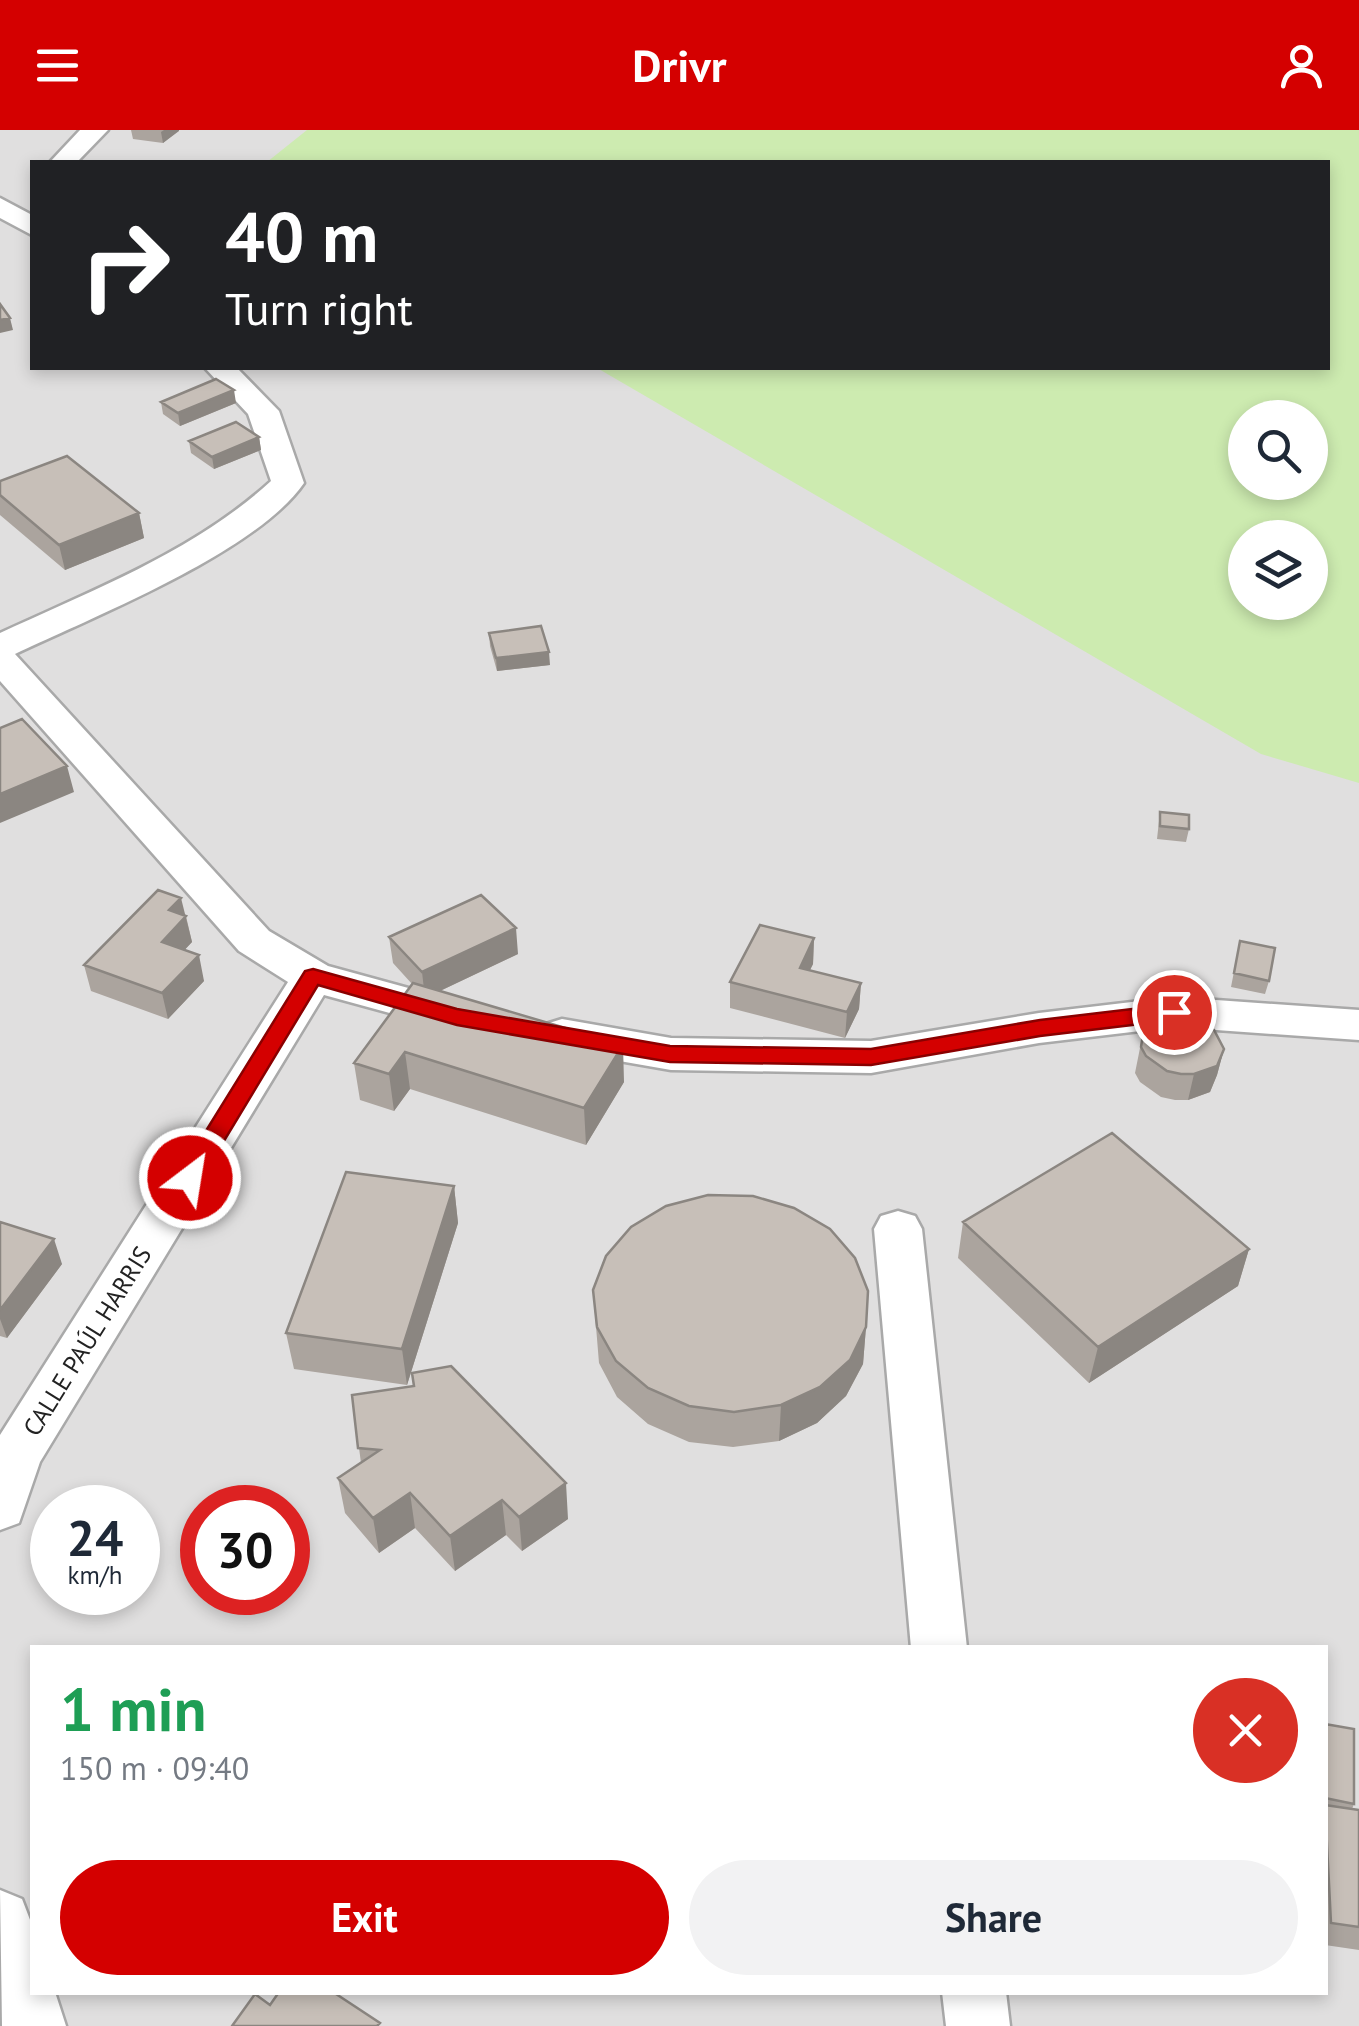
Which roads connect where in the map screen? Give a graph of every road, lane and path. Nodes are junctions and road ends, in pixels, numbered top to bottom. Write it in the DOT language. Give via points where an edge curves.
graph roads {
  1 [pos="95,130"];
  2 [pos="65,160"];
  3 [pos="222,370"];
  4 [pos="0,647"];
  5 [pos="0,658"];
  6 [pos="313,976"];
  7 [pos="1359,1025"];
  8 [pos="898,1229"];
  9 [pos="0,1507"];
  10 [pos="939,1645"];
  11 [pos="0,1921"];
  12 [pos="974,1995"];
  13 [pos="34,2026"];
  14 [pos="978,2026"];
  1 -- 2 [label="street"];
  3 -- 4 [label="street" via="263,411 288,483 244,524"];
  5 -- 6 [label="street" via="254,940"];
  6 -- 7 [label="street" via="457,1017 670,1054 871,1057 1174,1012"];
  6 -- 9 [label="street, CALLE PAÚL HARRIS" via="15,1456"];
  8 -- 10 [label="street"];
  11 -- 13 [label="street"];
  12 -- 14 [label="street"];
}
